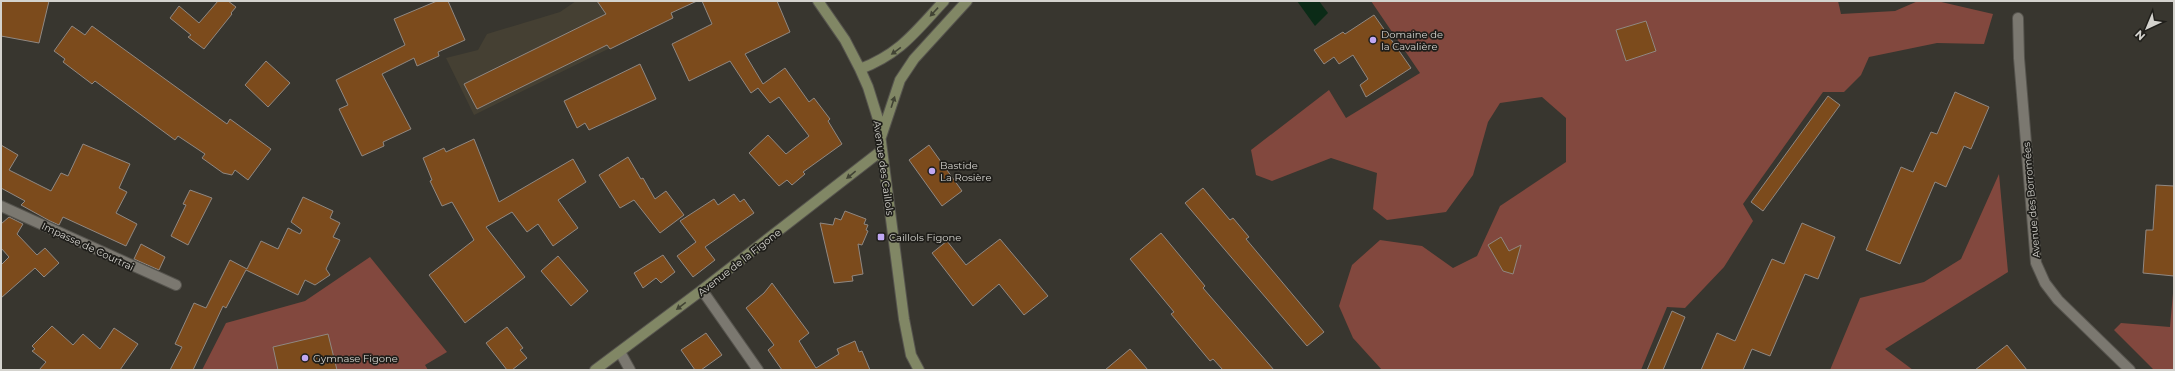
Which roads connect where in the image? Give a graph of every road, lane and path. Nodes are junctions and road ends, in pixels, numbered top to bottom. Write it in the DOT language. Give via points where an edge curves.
graph roads {
  1 [pos="818,1"];
  2 [pos="944,1"];
  3 [pos="967,1"];
  4 [pos="2018,18"];
  5 [pos="860,69"];
  6 [pos="880,138"];
  7 [pos="881,151"];
  8 [pos="1,206"];
  9 [pos="176,285"];
  10 [pos="702,290"];
  11 [pos="620,352"];
  12 [pos="595,370"];
  13 [pos="630,370"];
  14 [pos="758,370"];
  15 [pos="919,370"];
  16 [pos="2130,370"];
  1 -- 5 [label="street, Avenue des Caillols" via="846,40"];
  2 -- 5 [label="street, one-way" via="900,48 881,61"];
  6 -- 3 [label="street, one-way" via="900,80 914,59"];
  4 -- 16 [label="street, Avenue des Borromées" via="2036,263 2045,283 2058,300"];
  5 -- 6 [label="street, Avenue des Caillols" via="878,119"];
  6 -- 7 [label="street, Avenue des Caillols"];
  7 -- 10 [label="street, Avenue de la Figone, one-way"];
  7 -- 15 [label="street, Avenue des Caillols" via="904,319 911,355"];
  8 -- 9 [label="street, Impasse de Courtrai"];
  10 -- 11 [label="street, Avenue de la Figone, one-way"];
  10 -- 14 [label="street"];
  11 -- 12 [label="street, Avenue de la Figone"];
  11 -- 13 [label="street"];
}
